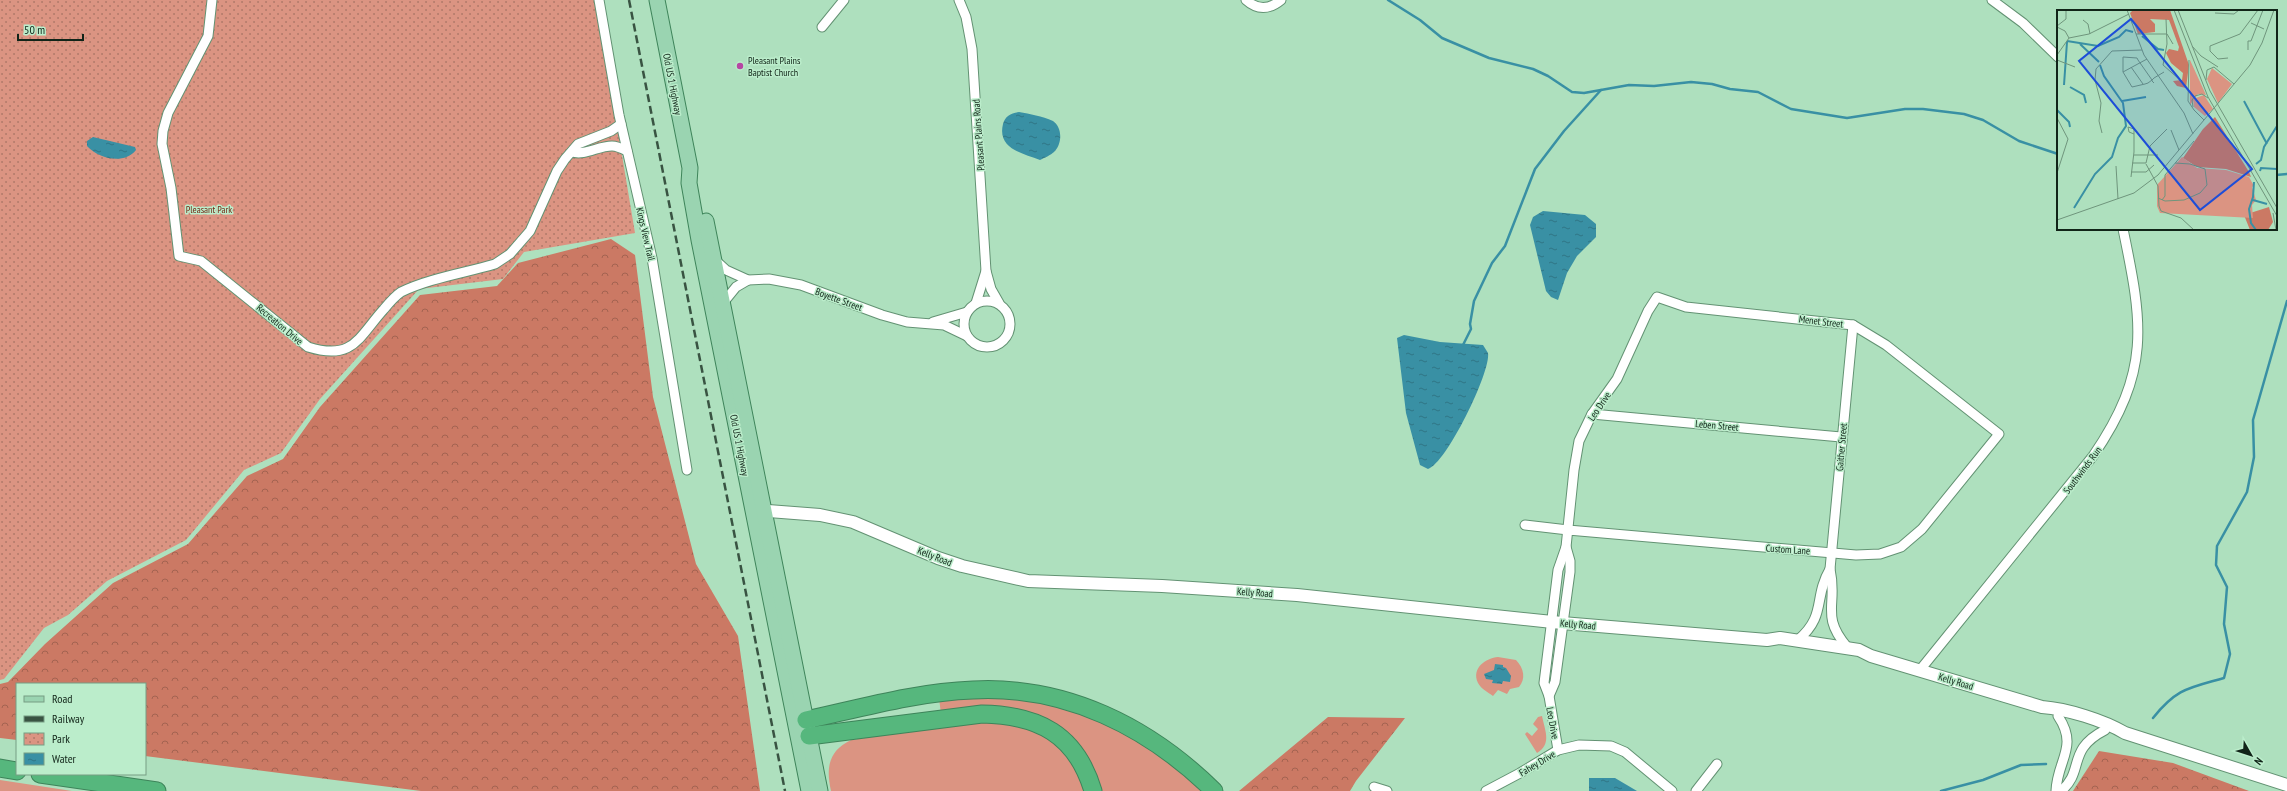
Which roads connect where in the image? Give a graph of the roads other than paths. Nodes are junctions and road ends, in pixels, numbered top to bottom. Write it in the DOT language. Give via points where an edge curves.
graph roads {
  1 [pos="212,0"];
  2 [pos="599,0"];
  3 [pos="657,0"];
  4 [pos="959,0"];
  5 [pos="1246,0"];
  6 [pos="1281,0"];
  7 [pos="1992,0"];
  8 [pos="842,1"];
  9 [pos="822,27"];
  10 [pos="2057,56"];
  11 [pos="621,124"];
  12 [pos="627,151"];
  13 [pos="572,152"];
  14 [pos="690,168"];
  15 [pos="2123,230"];
  16 [pos="714,259"];
  17 [pos="986,271"];
  18 [pos="748,280"];
  19 [pos="1657,298"];
  20 [pos="976,302"];
  21 [pos="723,303"];
  22 [pos="999,303"];
  23 [pos="967,312"];
  24 [pos="930,323"];
  25 [pos="1853,325"];
  26 [pos="967,336"];
  27 [pos="1592,414"];
  28 [pos="1999,434"];
  29 [pos="1841,437"];
  30 [pos="687,470"];
  31 [pos="758,511"];
  32 [pos="1525,525"];
  33 [pos="1568,530"];
  34 [pos="1832,552"];
  35 [pos="1830,569"];
  36 [pos="1556,622"];
  37 [pos="1767,640"];
  38 [pos="1798,640"];
  39 [pos="1847,647"];
  40 [pos="1871,656"];
  41 [pos="1920,670"];
  42 [pos="2042,707"];
  43 [pos="2058,716"];
  44 [pos="801,721"];
  45 [pos="2105,730"];
  46 [pos="2125,733"];
  47 [pos="804,737"];
  48 [pos="1558,750"];
  49 [pos="1717,764"];
  50 [pos="0,768"];
  51 [pos="16,771"];
  52 [pos="47,775"];
  53 [pos="2287,785"];
  54 [pos="1374,787"];
  55 [pos="157,791"];
  56 [pos="809,791"];
  57 [pos="820,791"];
  58 [pos="1093,791"];
  59 [pos="1214,791"];
  60 [pos="1387,791"];
  61 [pos="1486,791"];
  62 [pos="1672,791"];
  63 [pos="1696,791"];
  64 [pos="2056,791"];
  65 [pos="2061,791"];
  1 -- 13 [label="street, Recreation Drive" via="208,36 168,113 163,132 162,144 171,188 179,256 201,261 308,348 333,353 347,350 400,293 416,286 495,264 505,258 530,231 556,171"];
  2 -- 11 [label="street, Kings View Trail"];
  3 -- 14 [label="main road, Old US 1 Highway"];
  4 -- 17 [label="street, Pleasant Plains Road" via="966,17 972,49"];
  5 -- 6 [label="street" via="1259,8 1269,7"];
  7 -- 10 [label="street" via="2023,23"];
  8 -- 9 [label="street"];
  11 -- 12 [label="street, Kings View Trail"];
  11 -- 13 [label="street, Recreation Drive" via="611,131 578,144"];
  12 -- 13 [label="street" via="614,146 579,154"];
  12 -- 30 [label="street, Kings View Trail" via="652,258"];
  14 -- 16 [label="main road, Old US 1 Highway" via="697,181"];
  14 -- 31 [label="main road, Old US 1 Highway" via="689,183 699,240"];
  15 -- 41 [label="street, Southwinds Run" via="2137,304 2139,330 2138,352 2126,399 2112,428 2093,456"];
  16 -- 18 [label="street, Boyette Street" via="726,270"];
  16 -- 21 [label="main road, Old US 1 Highway"];
  17 -- 20 [label="street, Pleasant Plains Road"];
  17 -- 22 [label="street, Pleasant Plains Road" via="991,289"];
  18 -- 21 [label="street" via="736,287"];
  18 -- 24 [label="street, Boyette Street" via="786,282 831,295 882,315 907,322"];
  19 -- 25 [label="street, Menet Street" via="1686,307"];
  19 -- 27 [label="street, Leo Drive" via="1648,311 1617,379"];
  20 -- 22 [label="street" via="984,300"];
  20 -- 23 [label="street"];
  21 -- 31 [label="main road, Old US 1 Highway"];
  22 -- 26 [label="street, Boyette Street" via="1009,314 1011,322 1007,337 994,346 987,347 979,346"];
  23 -- 24 [label="street, Boyette Street"];
  23 -- 26 [label="street" via="964,321"];
  24 -- 26 [label="street, Boyette Street" via="944,325"];
  25 -- 28 [label="street, Menet Street" via="1886,345"];
  25 -- 29 [label="street, Gaither Street"];
  27 -- 29 [label="street, Leben Street"];
  27 -- 33 [label="street, Leo Drive" via="1579,441"];
  28 -- 34 [label="street, Custom Lane" via="1922,529 1901,547 1880,554"];
  29 -- 34 [label="street, Gaither Street"];
  31 -- 36 [label="street, Kelly Road" via="820,515 853,522 944,560 1028,581 1297,595"];
  31 -- 44 [label="main road, Old US 1 Highway"];
  32 -- 33 [label="street, Custom Lane"];
  33 -- 34 [label="street, Custom Lane"];
  33 -- 36 [label="street, Leo Drive" via="1566,547 1558,570"];
  34 -- 35 [label="street, Gaither Street"];
  35 -- 38 [label="street, Gaither Street" via="1823,580 1816,619"];
  35 -- 39 [label="street, Gaither Street" via="1832,623 1836,634"];
  36 -- 37 [label="street, Kelly Road"];
  36 -- 48 [label="street, Leo Drive" via="1544,682 1549,696"];
  37 -- 38 [label="street, Kelly Road"];
  37 -- 40 [label="street, Kelly Road" via="1780,645 1857,657"];
  38 -- 39 [label="street, Kelly Road"];
  39 -- 40 [label="street, Kelly Road"];
  40 -- 41 [label="street, Kelly Road"];
  41 -- 42 [label="street, Kelly Road"];
  42 -- 43 [label="street, Kelly Road"];
  42 -- 46 [label="street, Kelly Road" via="2055,708 2113,726"];
  43 -- 45 [label="street, Kelly Road"];
  43 -- 64 [label="street" via="2066,729 2068,743"];
  44 -- 47 [label="main road, Old US 1 Highway"];
  44 -- 59 [label="highway" via="953,692 1000,690 1041,694 1105,713 1140,732 1172,753"];
  45 -- 46 [label="street, Kelly Road"];
  45 -- 65 [label="street" via="2083,746 2071,779"];
  46 -- 53 [label="street, Kelly Road"];
  47 -- 56 [label="main road"];
  47 -- 57 [label="main road"];
  47 -- 58 [label="highway" via="982,714 1025,718 1044,726 1062,739 1078,756"];
  48 -- 61 [label="street, Fahey Drive"];
  48 -- 62 [label="street, Fahey Drive" via="1579,745 1611,746 1624,752"];
  49 -- 63 [label="street"];
  50 -- 51 [label="highway"];
  52 -- 55 [label="highway"];
  54 -- 60 [label="street"];
}
